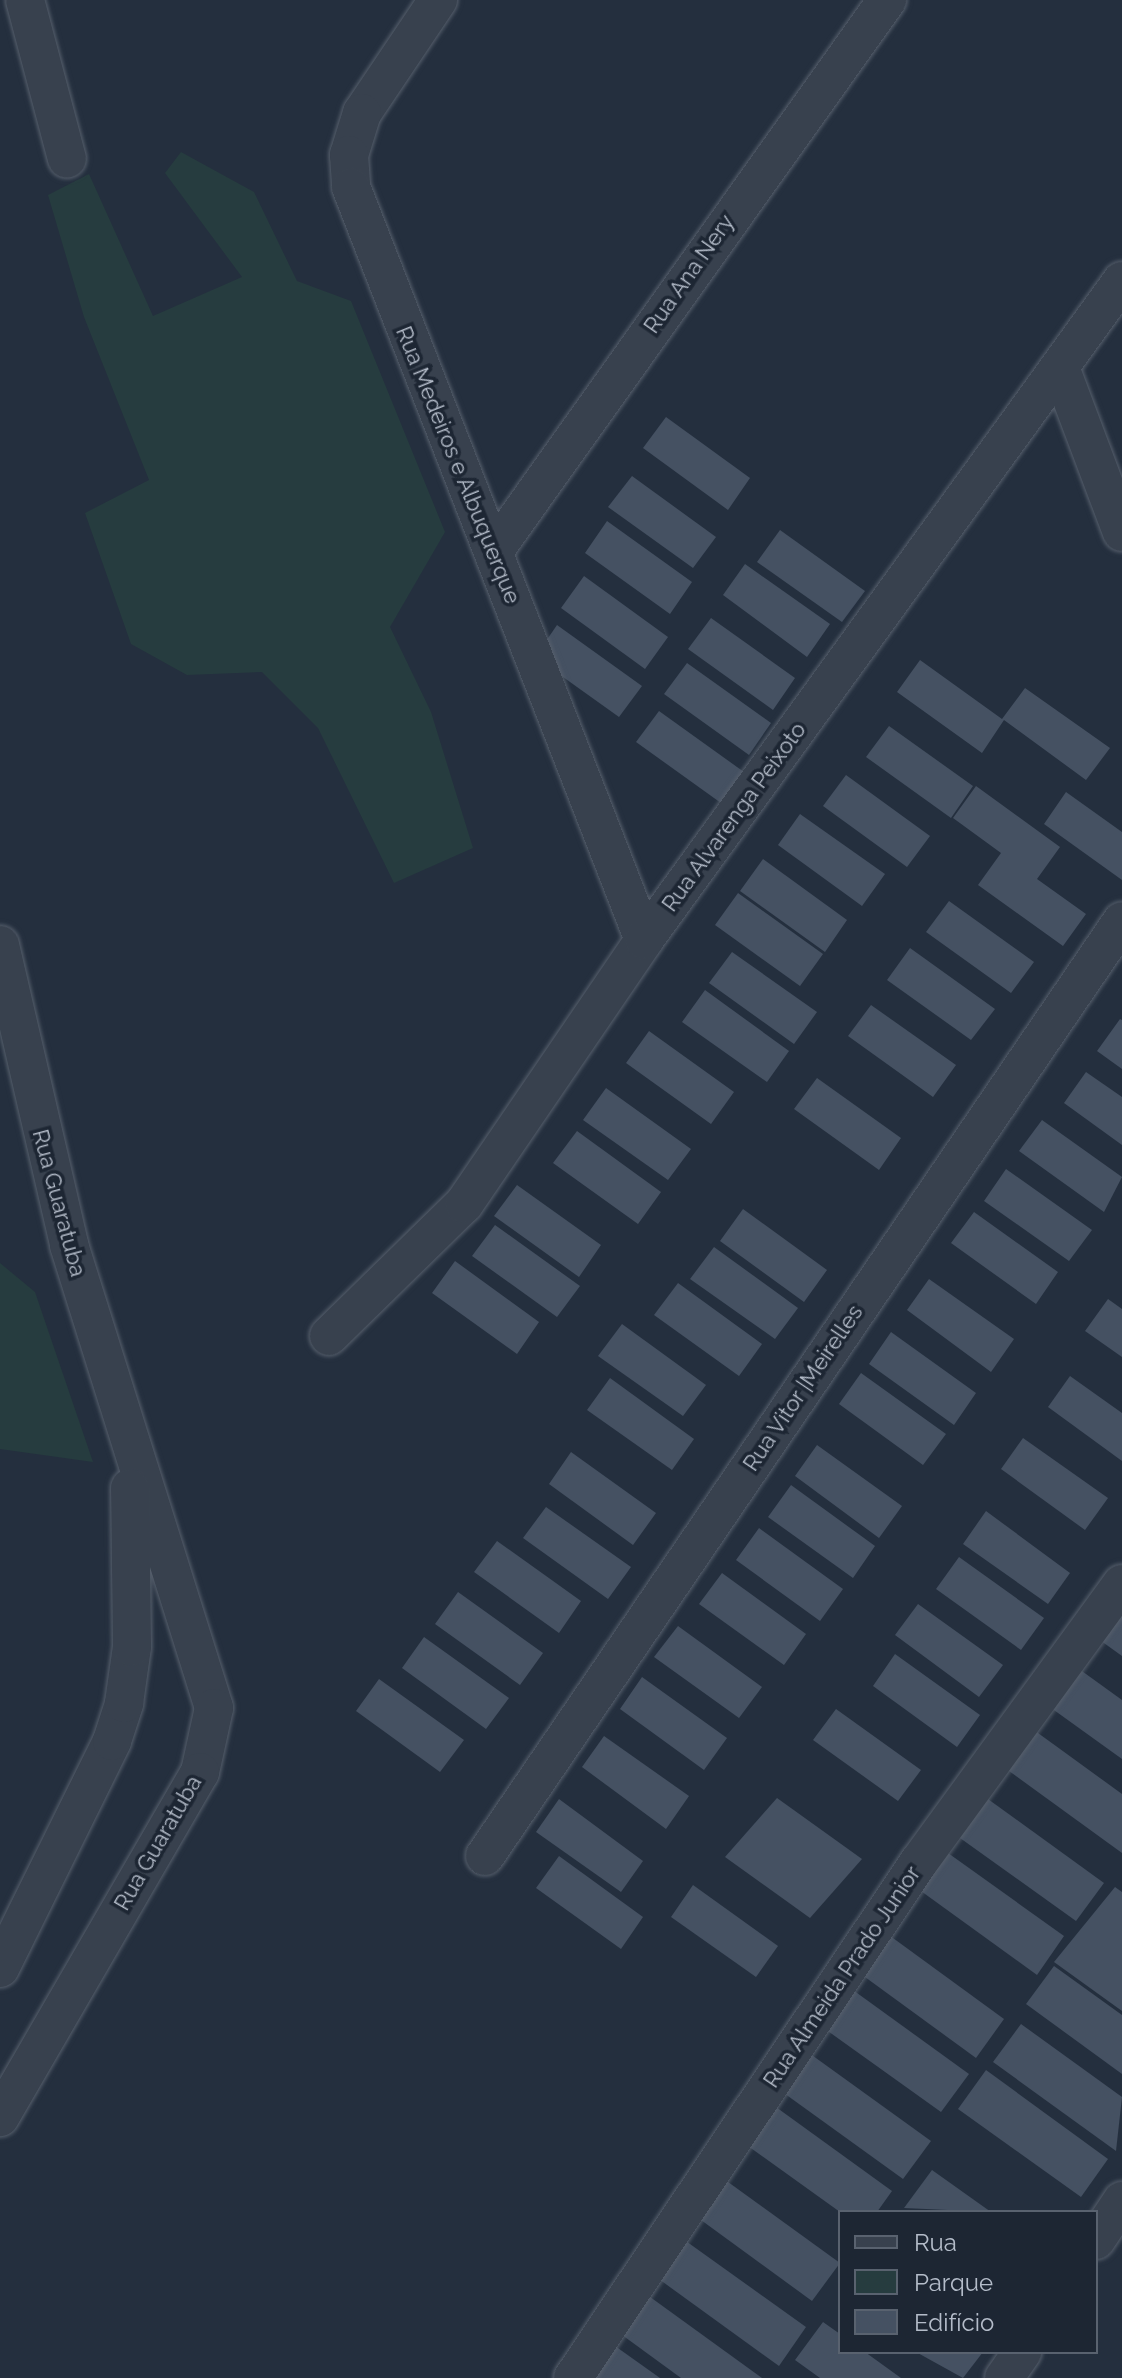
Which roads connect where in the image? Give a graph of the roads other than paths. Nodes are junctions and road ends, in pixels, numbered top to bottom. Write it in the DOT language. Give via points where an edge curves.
graph roads {
  1 [pos="25,0"];
  2 [pos="438,0"];
  3 [pos="887,0"];
  4 [pos="67,159"];
  5 [pos="1122,281"];
  6 [pos="1061,370"];
  7 [pos="1122,532"];
  8 [pos="494,551"];
  9 [pos="1122,921"];
  10 [pos="644,940"];
  11 [pos="0,945"];
  12 [pos="329,1336"];
  13 [pos="130,1458"];
  14 [pos="1122,1584"];
  15 [pos="485,1856"];
  16 [pos="0,1968"];
  17 [pos="0,2117"];
  18 [pos="1122,2201"];
  19 [pos="1098,2237"];
  20 [pos="1021,2354"];
  21 [pos="573,2378"];
  22 [pos="1004,2378"];
  1 -- 4 [label="street"];
  2 -- 8 [label="street, Rua Medeiros e Albuquerque" via="362,113 349,155 351,187"];
  3 -- 8 [label="street, Rua Ana Nery"];
  5 -- 6 [label="street, Rua Alvarenga Peixoto"];
  6 -- 7 [label="street"];
  6 -- 10 [label="street, Rua Alvarenga Peixoto"];
  8 -- 10 [label="street, Rua Medeiros e Albuquerque"];
  9 -- 15 [label="street, Rua Vitor |Meirelles"];
  10 -- 12 [label="street, Rua Alvarenga Peixoto" via="464,1204"];
  11 -- 13 [label="street, Rua Guaratuba" via="30,1091"];
  13 -- 16 [label="street, Rua Guaratuba" via="132,1647 124,1703 101,1766"];
  13 -- 17 [label="street, Rua Guaratuba" via="211,1683 210,1741 200,1772"];
  14 -- 21 [label="street, Rua Almeida Prado Junior" via="919,1862"];
  18 -- 19 [label="street"];
  20 -- 22 [label="street"];
}
